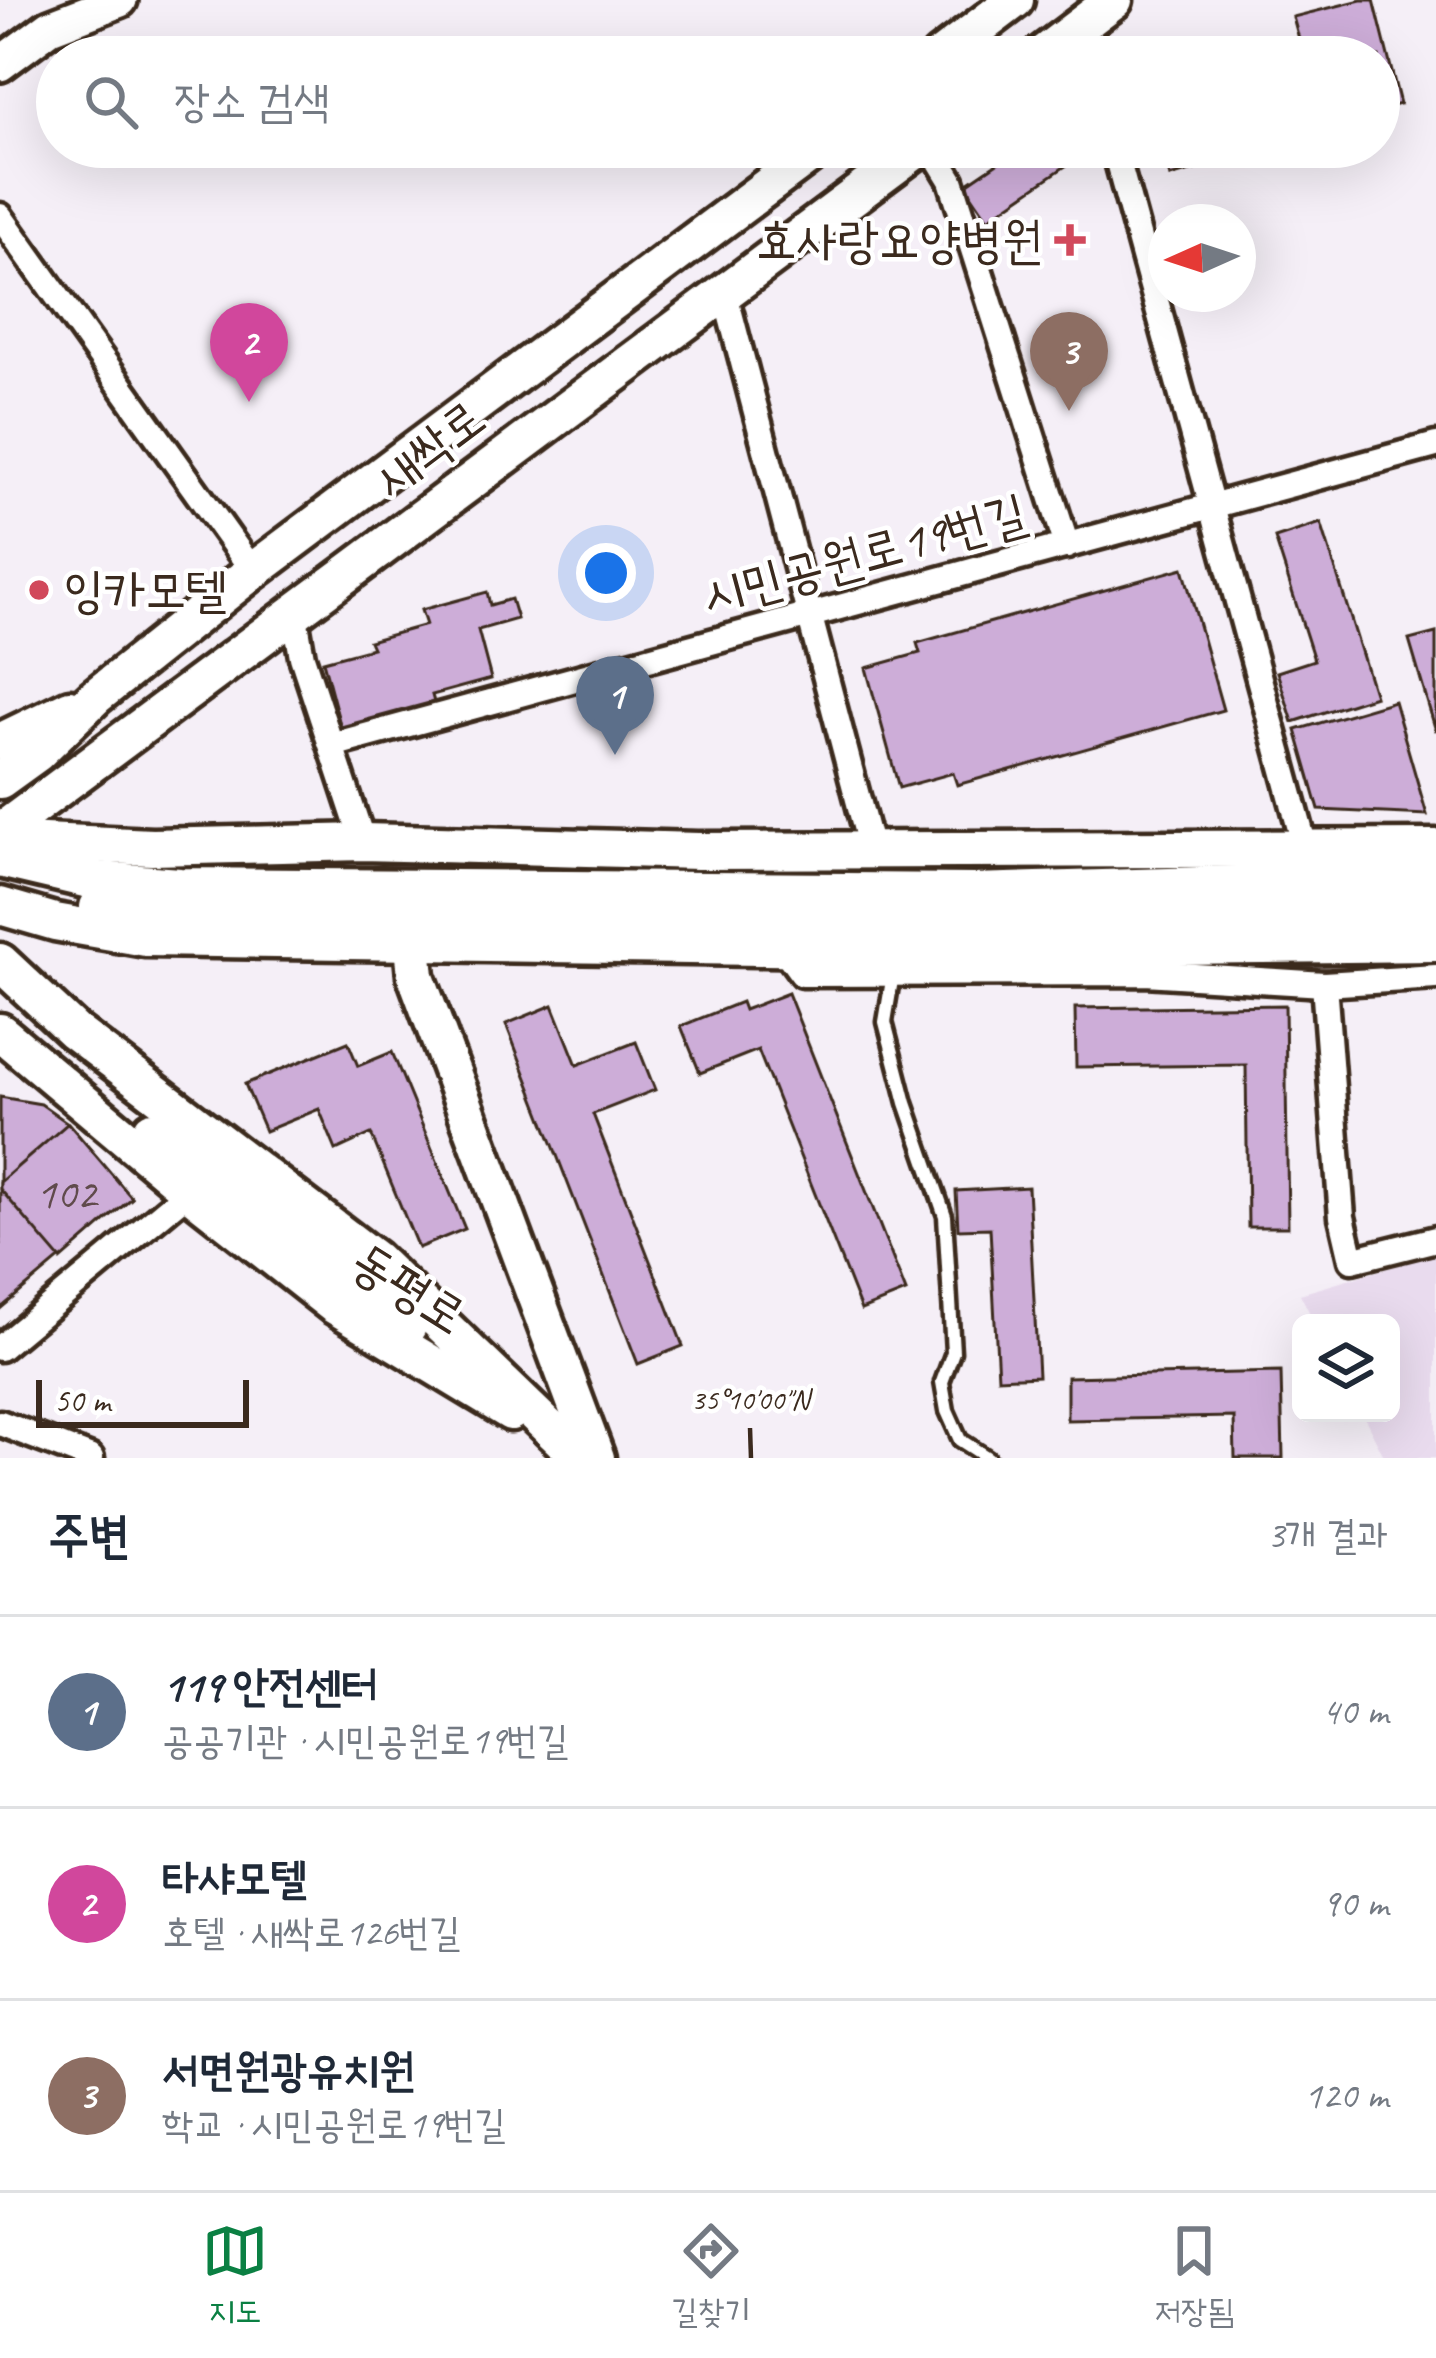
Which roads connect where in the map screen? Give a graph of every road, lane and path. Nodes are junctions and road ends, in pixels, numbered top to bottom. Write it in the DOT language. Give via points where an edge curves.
graph roads {
  1 [pos="120,0"];
  2 [pos="1015,0"];
  3 [pos="1114,0"];
  4 [pos="38,36"];
  5 [pos="968,36"];
  6 [pos="1089,36"];
  7 [pos="36,37"];
  8 [pos="0,64"];
  9 [pos="792,168"];
  10 [pos="892,168"];
  11 [pos="944,168"];
  12 [pos="1120,168"];
  13 [pos="0,216"];
  14 [pos="725,294"];
  15 [pos="1436,446"];
  16 [pos="1211,506"];
  17 [pos="1066,546"];
  18 [pos="253,571"];
  19 [pos="294,611"];
  20 [pos="809,616"];
  21 [pos="95,697"];
  22 [pos="0,742"];
  23 [pos="332,745"];
  24 [pos="0,780"];
  25 [pos="0,836"];
  26 [pos="363,842"];
  27 [pos="1305,848"];
  28 [pos="1436,848"];
  29 [pos="871,849"];
  30 [pos="0,859"];
  31 [pos="1436,878"];
  32 [pos="0,888"];
  33 [pos="0,906"];
  34 [pos="1436,913"];
  35 [pos="1436,943"];
  36 [pos="413,945"];
  37 [pos="783,948"];
  38 [pos="0,962"];
  39 [pos="893,974"];
  40 [pos="1436,977"];
  41 [pos="1324,984"];
  42 [pos="2,1030"];
  43 [pos="189,1191"];
  44 [pos="1436,1239"];
  45 [pos="0,1348"];
  46 [pos="0,1423"];
  47 [pos="583,1454"];
  48 [pos="89,1458"];
  49 [pos="988,1458"];
  1 -- 4 [label="street"];
  2 -- 5 [label="main road"];
  3 -- 6 [label="main road"];
  7 -- 8 [label="street"];
  9 -- 18 [label="main road, 새싹로"];
  10 -- 14 [label="main road, 새싹로"];
  11 -- 17 [label="street"];
  12 -- 16 [label="street"];
  13 -- 18 [label="street"];
  14 -- 19 [label="main road, 새싹로"];
  14 -- 20 [label="street"];
  15 -- 16 [label="street, 시민공원로19번길"];
  16 -- 17 [label="street, 시민공원로19번길"];
  16 -- 27 [label="street"];
  17 -- 20 [label="street, 시민공원로19번길"];
  18 -- 21 [label="main road, 새싹로"];
  19 -- 23 [label="street"];
  19 -- 25 [label="main road, 새싹로"];
  20 -- 23 [label="street, 시민공원로19번길"];
  20 -- 29 [label="street"];
  21 -- 22 [label="main road"];
  21 -- 24 [label="main road, 새싹로"];
  23 -- 26 [label="street"];
  25 -- 26 [label="main road" via="152,847"];
  26 -- 29 [label="main road"];
  27 -- 28 [label="main road"];
  27 -- 29 [label="main road"];
  30 -- 31 [label="main road" via="85,879 202,886 974,892"];
  32 -- 34 [label="main road" via="138,912 838,919"];
  33 -- 36 [label="main road" via="146,938"];
  35 -- 37 [label="main road"];
  36 -- 37 [label="main road"];
  36 -- 47 [label="main road" via="416,976"];
  37 -- 39 [label="street" via="802,974"];
  38 -- 47 [label="main road" via="74,1031 374,1259"];
  39 -- 41 [label="street" via="1145,973"];
  39 -- 49 [label="lane" via="885,1022 946,1216 947,1412 960,1440"];
  40 -- 41 [label="street"];
  41 -- 44 [label="street" via="1352,1260"];
  42 -- 43 [label="main road, 동평로"];
  42 -- 47 [label="main road"];
  43 -- 45 [label="street"];
  43 -- 47 [label="main road, 동평로" via="334,1305"];
  46 -- 48 [label="street"];
}
